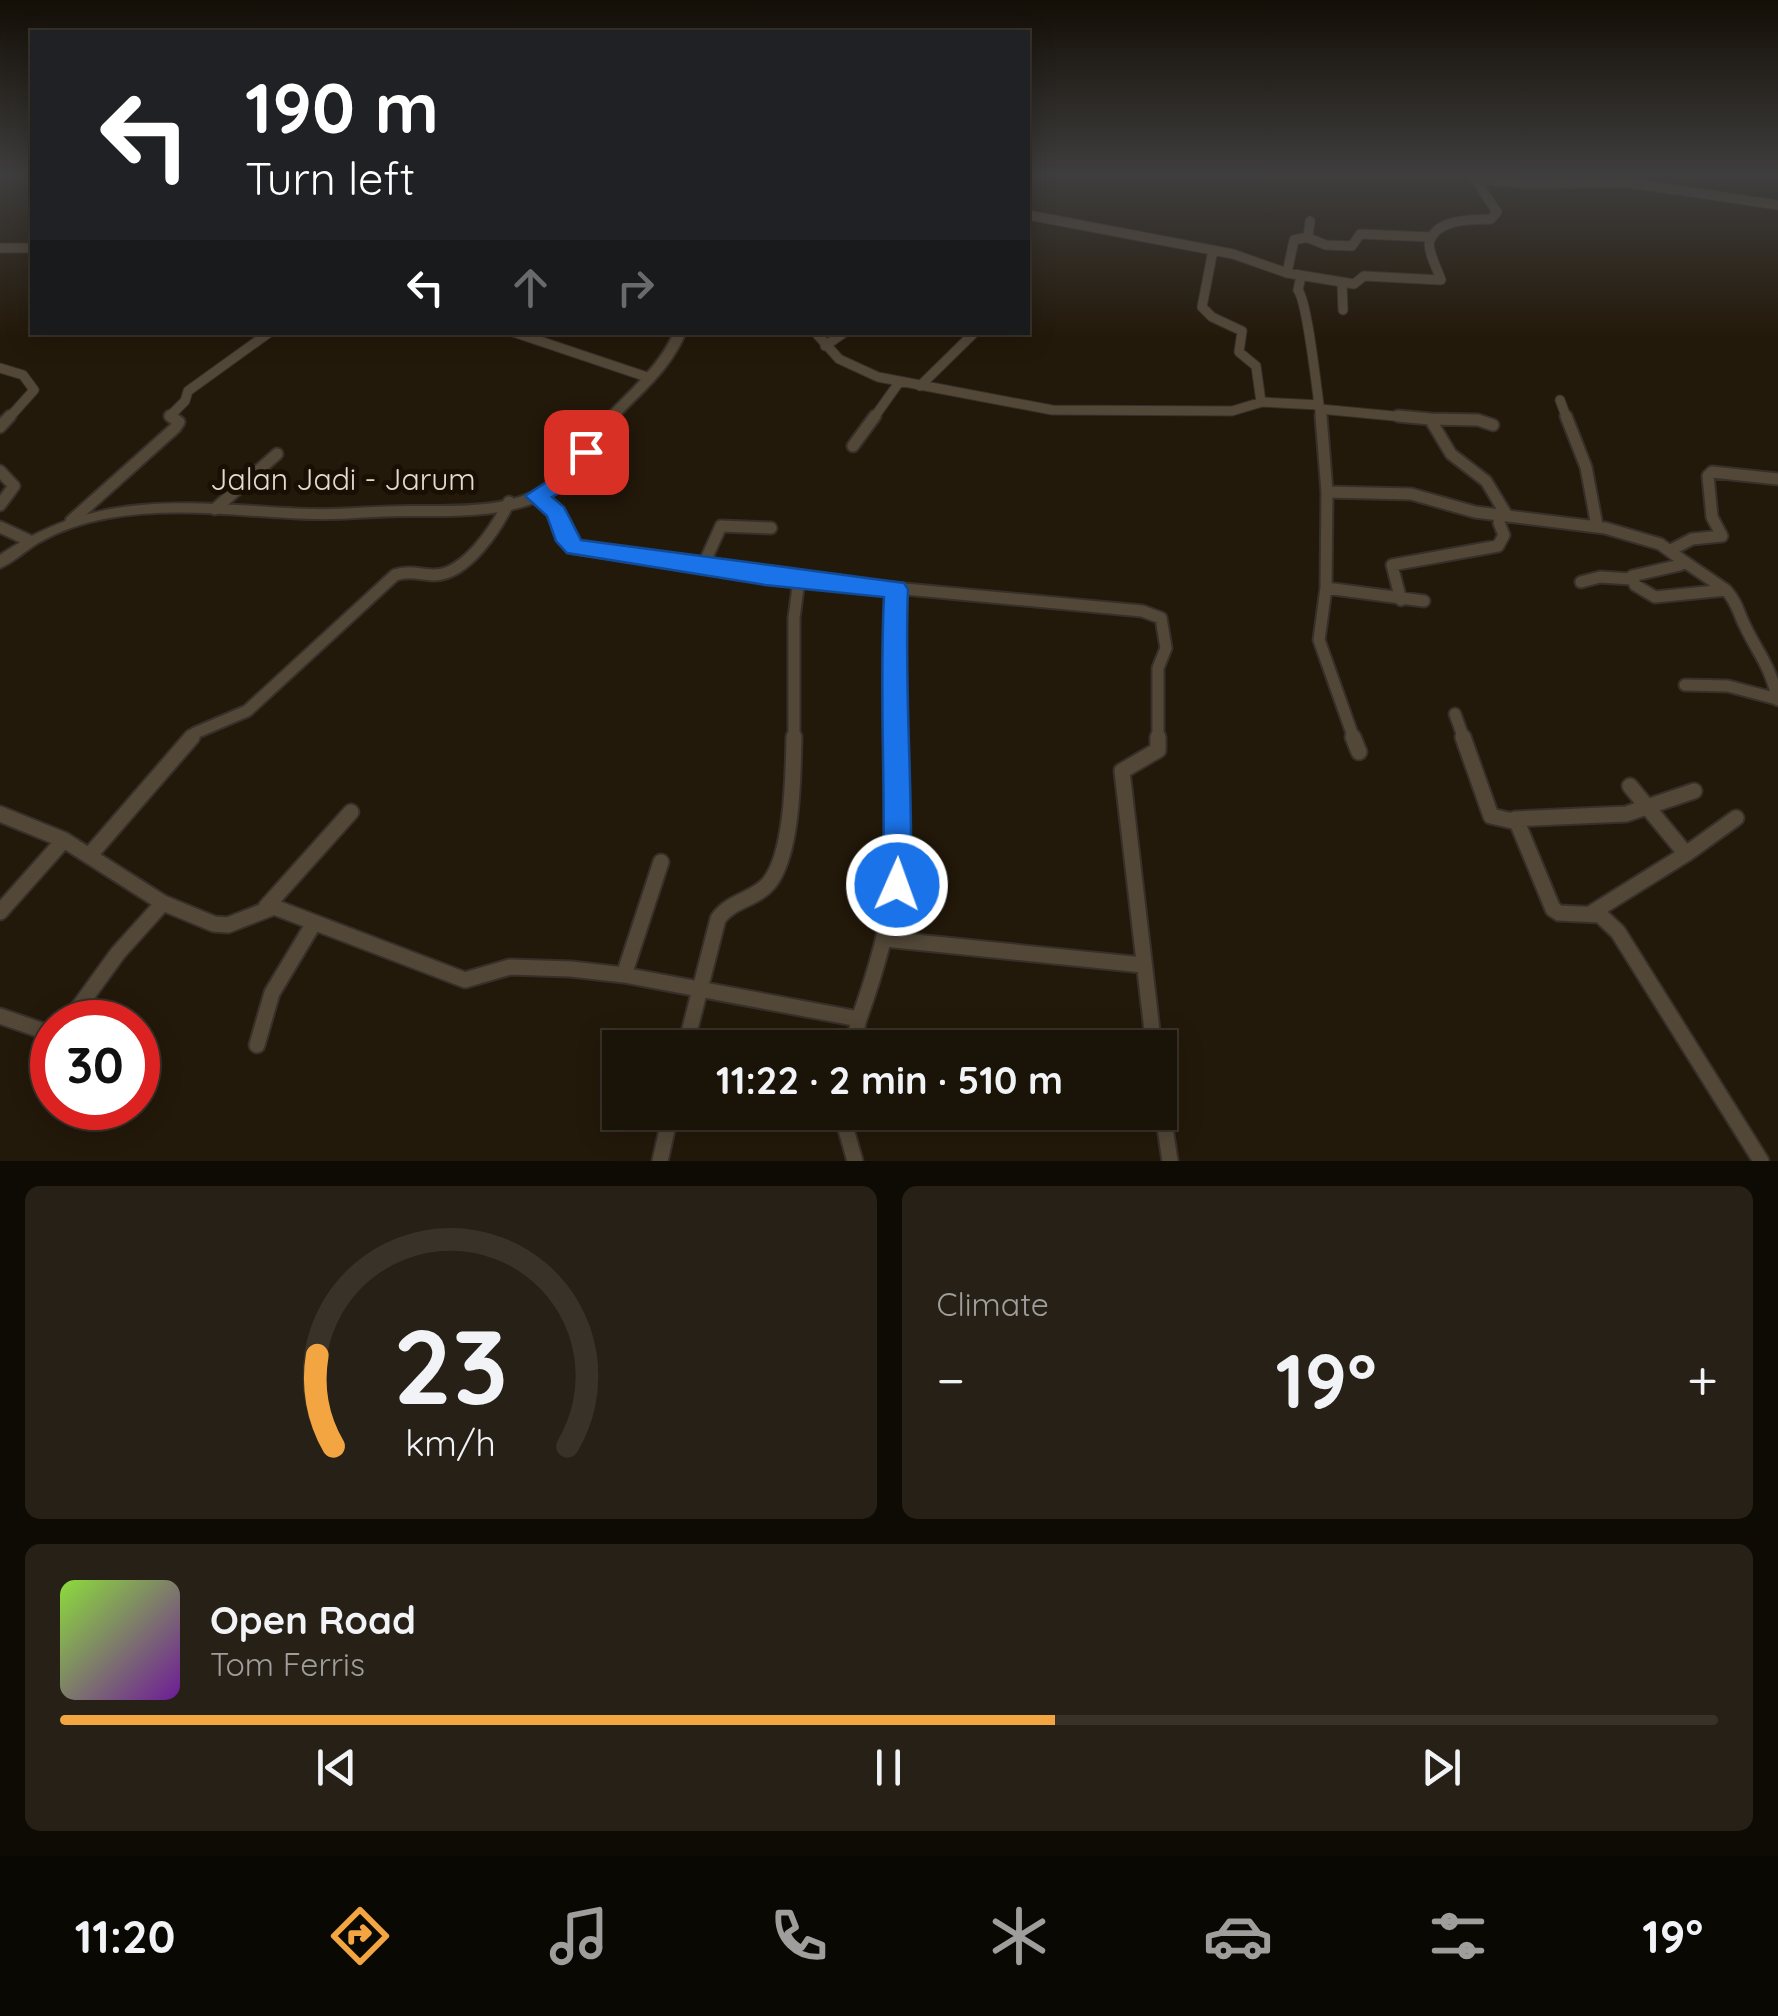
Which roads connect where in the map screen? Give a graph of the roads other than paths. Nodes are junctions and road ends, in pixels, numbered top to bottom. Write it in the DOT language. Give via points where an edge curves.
graph roads {
  1 [pos="1097,228"];
  2 [pos="1308,228"];
  3 [pos="1442,228"];
  4 [pos="1431,237"];
  5 [pos="1306,238"];
  6 [pos="0,248"];
  7 [pos="30,248"];
  8 [pos="1212,250"];
  9 [pos="1287,273"];
  10 [pos="1300,276"];
  11 [pos="1342,283"];
  12 [pos="1343,310"];
  13 [pos="266,335"];
  14 [pos="521,335"];
  15 [pos="679,335"];
  16 [pos="817,335"];
  17 [pos="841,335"];
  18 [pos="972,335"];
  19 [pos="826,346"];
  20 [pos="0,368"];
  21 [pos="650,378"];
  22 [pos="900,382"];
  23 [pos="920,386"];
  24 [pos="1560,400"];
  25 [pos="1261,402"];
  26 [pos="1319,407"];
  27 [pos="1430,419"];
  28 [pos="1493,425"];
  29 [pos="0,427"];
  30 [pos="853,446"];
  31 [pos="278,454"];
  32 [pos="0,471"];
  33 [pos="1778,479"];
  34 [pos="1326,492"];
  35 [pos="536,496"];
  36 [pos="509,502"];
  37 [pos="0,505"];
  38 [pos="215,508"];
  39 [pos="1504,514"];
  40 [pos="71,521"];
  41 [pos="1596,526"];
  42 [pos="0,527"];
  43 [pos="771,528"];
  44 [pos="28,540"];
  45 [pos="1670,550"];
  46 [pos="1682,560"];
  47 [pos="0,562"];
  48 [pos="702,568"];
  49 [pos="1631,578"];
  50 [pos="799,580"];
  51 [pos="1581,582"];
  52 [pos="1326,588"];
  53 [pos="896,589"];
  54 [pos="1726,590"];
  55 [pos="1401,600"];
  56 [pos="1424,601"];
  57 [pos="1685,685"];
  58 [pos="1778,700"];
  59 [pos="1455,714"];
  60 [pos="1358,752"];
  61 [pos="1630,786"];
  62 [pos="1694,791"];
  63 [pos="1649,811"];
  64 [pos="350,812"];
  65 [pos="0,814"];
  66 [pos="1736,818"];
  67 [pos="1515,820"];
  68 [pos="64,840"];
  69 [pos="1686,854"];
  70 [pos="89,856"];
  71 [pos="661,862"];
  72 [pos="162,904"];
  73 [pos="266,907"];
  74 [pos="0,912"];
  75 [pos="1593,912"];
  76 [pos="314,923"];
  77 [pos="886,939"];
  78 [pos="1144,966"];
  79 [pos="624,975"];
  80 [pos="698,989"];
  81 [pos="84,1000"];
  82 [pos="0,1016"];
  83 [pos="858,1019"];
  84 [pos="30,1026"];
  85 [pos="690,1030"];
  86 [pos="856,1030"];
  87 [pos="1152,1030"];
  88 [pos="257,1045"];
  89 [pos="667,1130"];
  90 [pos="847,1130"];
  91 [pos="1165,1130"];
  92 [pos="660,1161"];
  93 [pos="855,1161"];
  94 [pos="1170,1161"];
  95 [pos="1761,1161"];
  1 -- 8 [label="street"];
  2 -- 5 [label="street"];
  3 -- 4 [label="street"];
  4 -- 5 [label="street" via="1360,234 1343,247"];
  4 -- 11 [label="street" via="1440,280 1363,276 1357,284"];
  5 -- 9 [label="street" via="1294,240"];
  6 -- 7 [label="street"];
  8 -- 9 [label="street"];
  8 -- 25 [label="street" via="1202,307 1242,331 1239,352 1256,366"];
  9 -- 10 [label="street"];
  10 -- 11 [label="street"];
  10 -- 26 [label="street"];
  11 -- 12 [label="street"];
  13 -- 40 [label="street" via="186,392 170,416 178,425"];
  14 -- 21 [label="street"];
  15 -- 21 [label="street, Jalan Jadi - Jarum"];
  16 -- 19 [label="street"];
  17 -- 19 [label="street"];
  18 -- 23 [label="street"];
  19 -- 22 [label="street" via="856,369"];
  20 -- 29 [label="street" via="23,375 34,390"];
  21 -- 35 [label="street, Jalan Jadi - Jarum" via="600,428 561,482"];
  22 -- 23 [label="street"];
  22 -- 30 [label="street"];
  23 -- 25 [label="street" via="1061,411 1232,412"];
  24 -- 41 [label="street" via="1586,466"];
  25 -- 26 [label="street"];
  26 -- 27 [label="street"];
  26 -- 34 [label="street"];
  27 -- 28 [label="street"];
  27 -- 39 [label="street" via="1451,454 1486,481"];
  31 -- 38 [label="street"];
  32 -- 37 [label="street" via="14,486"];
  33 -- 45 [label="street" via="1712,472 1712,517 1722,536"];
  34 -- 39 [label="street" via="1410,494"];
  34 -- 52 [label="street"];
  35 -- 36 [label="street, Jalan Jadi - Jarum"];
  35 -- 48 [label="street" via="556,512 574,548"];
  36 -- 38 [label="street, Jalan Jadi - Jarum" via="451,512"];
  36 -- 70 [label="street" via="499,523 452,570 395,575 247,711 195,733"];
  38 -- 40 [label="street, Jalan Jadi - Jarum" via="135,509"];
  39 -- 41 [label="street"];
  39 -- 55 [label="street" via="1498,546 1392,564"];
  40 -- 44 [label="street, Jalan Jadi - Jarum"];
  41 -- 45 [label="street"];
  42 -- 44 [label="street"];
  43 -- 48 [label="street" via="720,526"];
  44 -- 47 [label="street, Jalan Jadi - Jarum"];
  45 -- 46 [label="street"];
  46 -- 49 [label="street" via="1675,568"];
  46 -- 54 [label="street"];
  48 -- 50 [label="street"];
  49 -- 51 [label="street"];
  49 -- 54 [label="street" via="1655,597"];
  50 -- 53 [label="street"];
  50 -- 80 [label="street" via="791,615 794,753 787,824 770,883 723,908"];
  52 -- 55 [label="street"];
  52 -- 60 [label="street" via="1318,640"];
  53 -- 77 [label="street" via="899,856"];
  53 -- 78 [label="street" via="1142,611 1162,619 1158,750 1122,770"];
  54 -- 58 [label="street" via="1770,666"];
  55 -- 56 [label="street"];
  57 -- 58 [label="street" via="1728,686"];
  59 -- 67 [label="street" via="1491,816"];
  61 -- 63 [label="street"];
  62 -- 63 [label="street"];
  63 -- 67 [label="street" via="1614,819"];
  63 -- 69 [label="street"];
  64 -- 73 [label="street"];
  65 -- 68 [label="street"];
  66 -- 69 [label="street"];
  67 -- 75 [label="street" via="1553,908"];
  68 -- 70 [label="street"];
  68 -- 74 [label="street"];
  69 -- 75 [label="street"];
  70 -- 72 [label="street"];
  71 -- 79 [label="street"];
  72 -- 73 [label="street" via="220,926"];
  72 -- 81 [label="street"];
  73 -- 76 [label="street"];
  75 -- 95 [label="street" via="1618,932"];
  76 -- 79 [label="street" via="465,980 510,967"];
  76 -- 88 [label="street" via="272,992"];
  77 -- 78 [label="street"];
  77 -- 83 [label="street"];
  78 -- 87 [label="street"];
  79 -- 80 [label="street"];
  80 -- 83 [label="street"];
  80 -- 85 [label="street"];
  82 -- 84 [label="street"];
  83 -- 86 [label="street"];
  89 -- 92 [label="street"];
  90 -- 93 [label="street"];
  91 -- 94 [label="street"];
}
